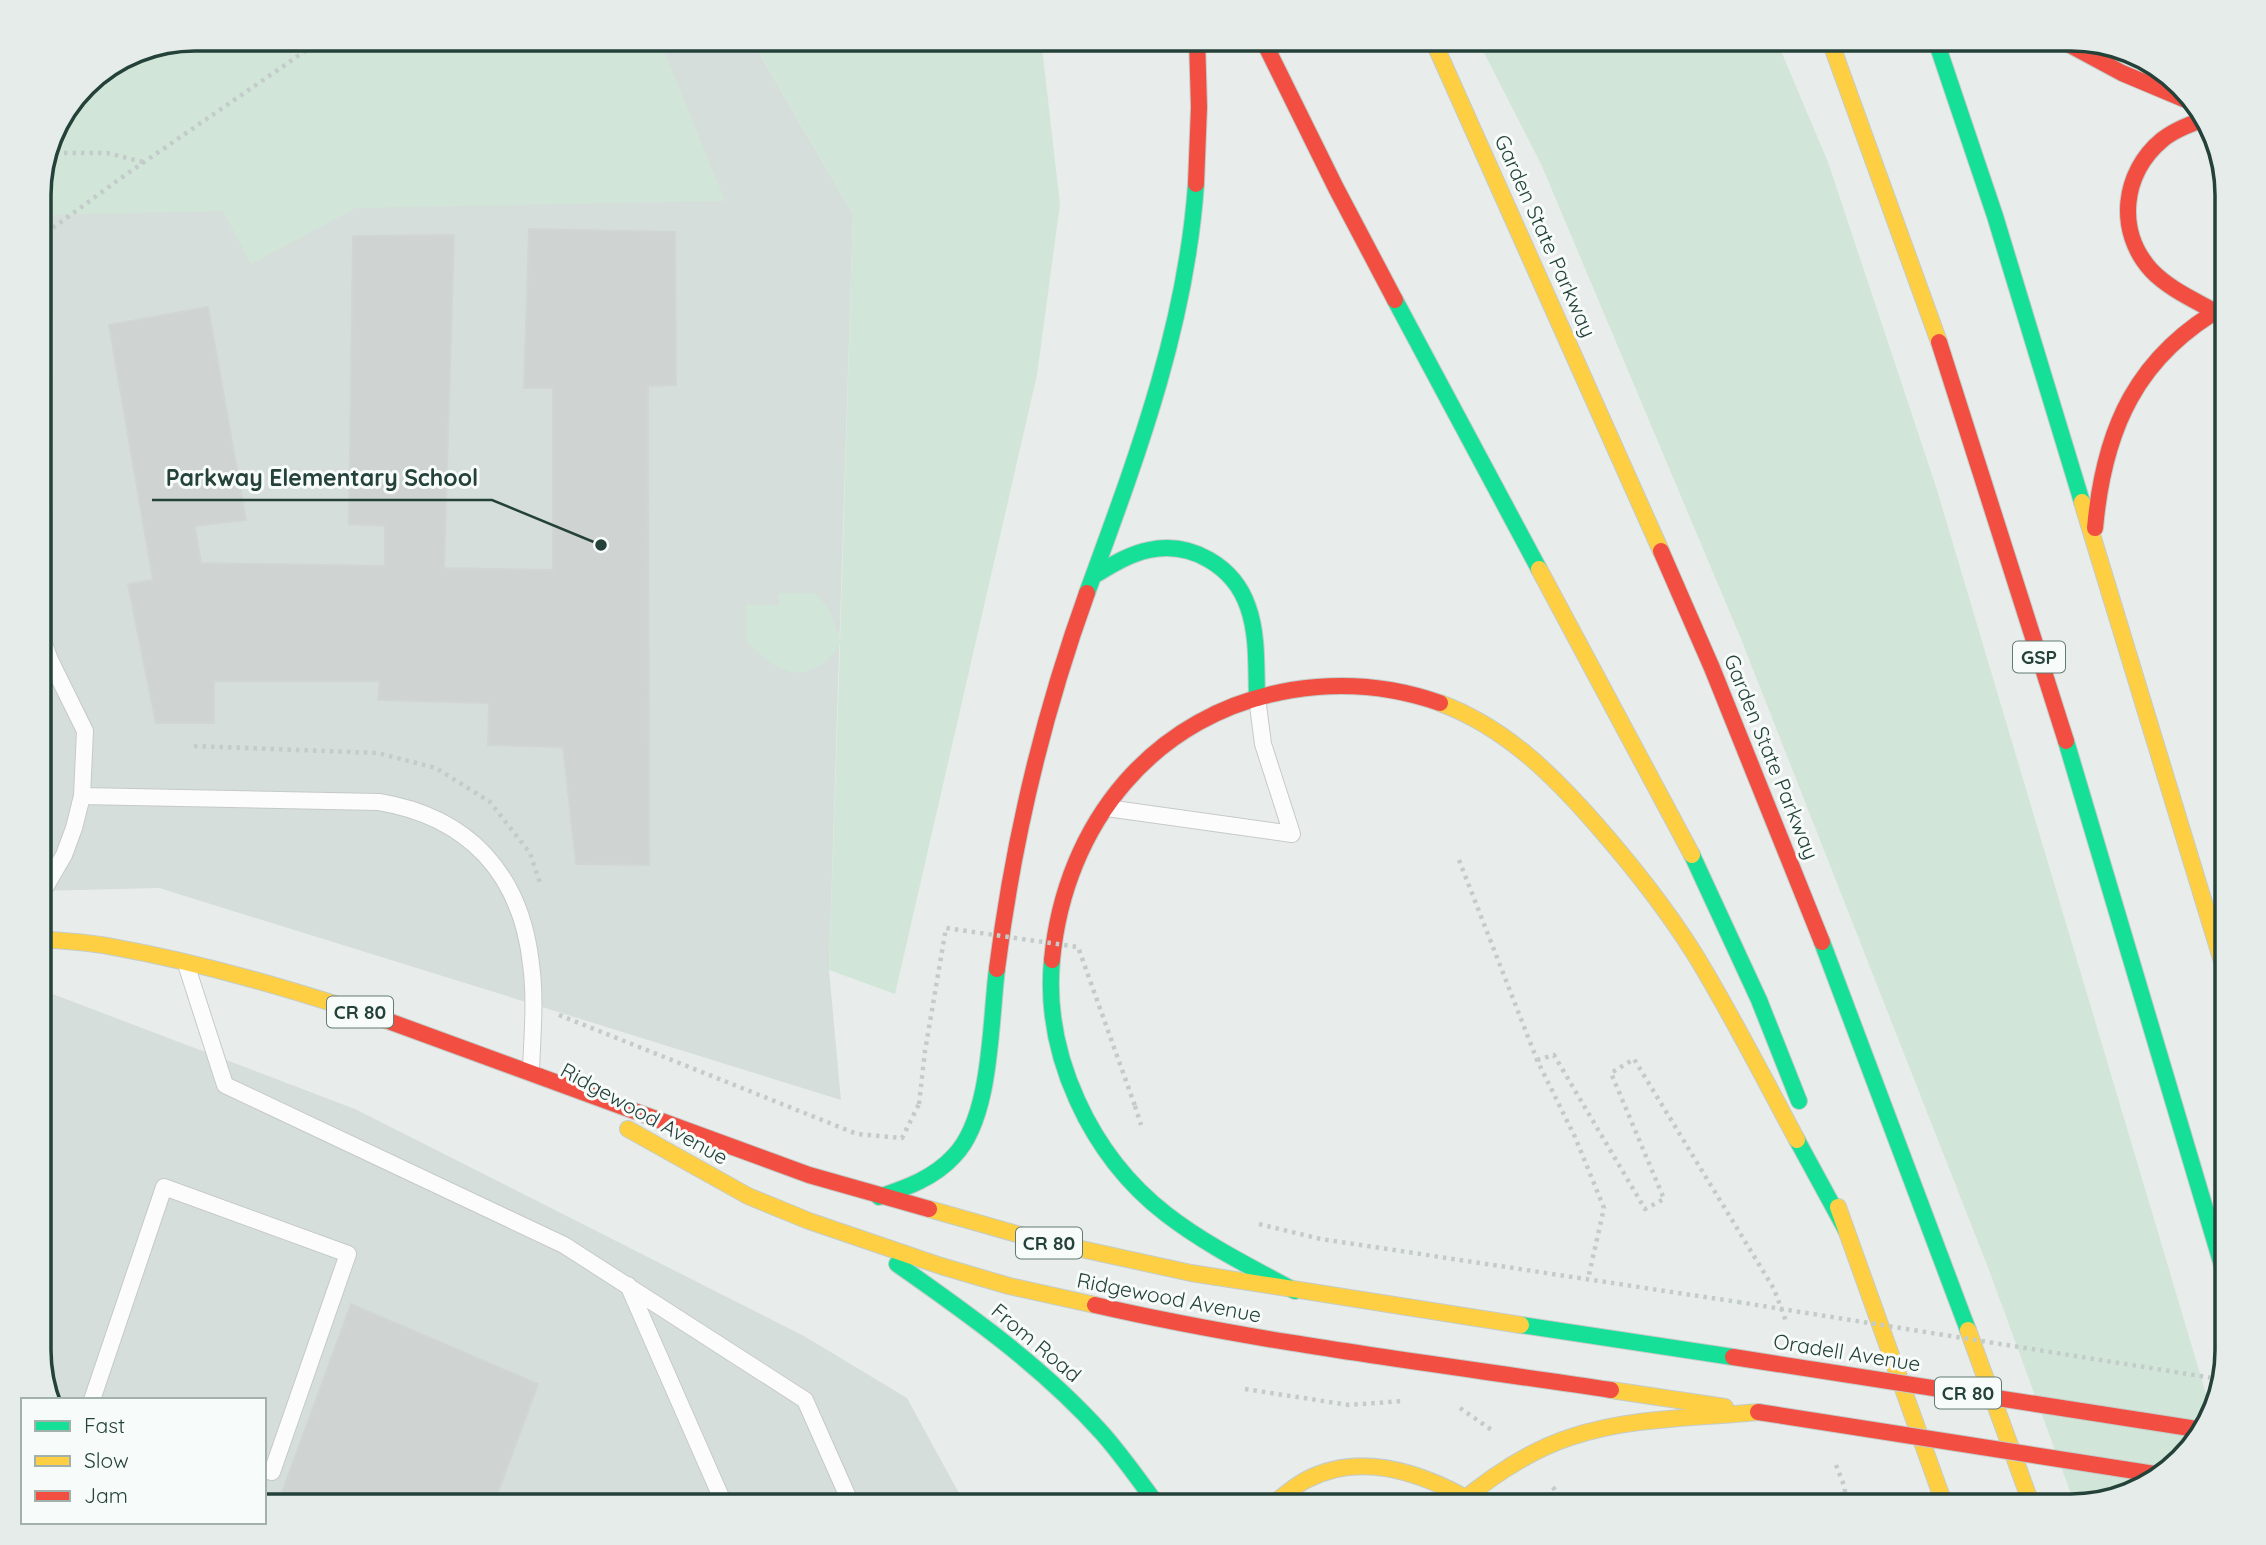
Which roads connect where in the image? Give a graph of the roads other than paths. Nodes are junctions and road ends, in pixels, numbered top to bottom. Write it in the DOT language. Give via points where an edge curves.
graph roads {
  1 [pos="1198,51"];
  2 [pos="1268,51"];
  3 [pos="1438,51"];
  4 [pos="1834,51"];
  5 [pos="1939,51"];
  6 [pos="2080,51"];
  7 [pos="2175,96"];
  8 [pos="2195,123"];
  9 [pos="2215,305"];
  10 [pos="2215,312"];
  11 [pos="2094,544"];
  12 [pos="1095,575"];
  13 [pos="51,662"];
  14 [pos="1257,698"];
  15 [pos="82,796"];
  16 [pos="1104,807"];
  17 [pos="51,877"];
  18 [pos="2215,936"];
  19 [pos="51,940"];
  20 [pos="185,961"];
  21 [pos="531,1075"];
  22 [pos="879,1197"];
  23 [pos="1846,1230"];
  24 [pos="861,1238"];
  25 [pos="2215,1239"];
  26 [pos="628,1285"];
  27 [pos="1295,1291"];
  28 [pos="1733,1357"];
  29 [pos="93,1398"];
  30 [pos="1758,1412"];
  31 [pos="2192,1428"];
  32 [pos="266,1470"];
  33 [pos="2146,1473"];
  34 [pos="718,1494"];
  35 [pos="846,1494"];
  36 [pos="1149,1494"];
  37 [pos="1286,1494"];
  38 [pos="1454,1494"];
  39 [pos="1479,1494"];
  40 [pos="1940,1494"];
  41 [pos="2027,1494"];
  1 -- 12 [label="main road" via="1198,155 1179,311 1139,455"];
  2 -- 23 [label="main road" via="1336,188 1691,854 1759,1000"];
  3 -- 41 [label="main road, Garden State Parkway" via="1627,471 1795,870"];
  4 -- 25 [label="main road, GSP" via="2014,572"];
  5 -- 11 [label="main road" via="1995,216"];
  6 -- 7 [label="main road"];
  8 -- 9 [label="main road" via="2156,143 2141,160 2131,181 2128,224 2133,243 2156,276"];
  10 -- 11 [label="main road" via="2178,338 2133,392 2105,459"];
  11 -- 18 [label="main road"];
  12 -- 14 [label="main road" via="1153,549 1200,554 1224,568 1248,607 1254,632"];
  12 -- 22 [label="main road" via="1047,717 1027,797 998,953 979,1113 952,1160 904,1189"];
  13 -- 15 [label="lane" via="85,731"];
  14 -- 16 [label="main road" via="1211,715 1157,749"];
  14 -- 16 [label="lane" via="1263,744 1292,834"];
  14 -- 23 [label="main road" via="1338,685 1410,693 1484,724 1553,776 1623,857 1693,952"];
  15 -- 17 [label="lane" via="64,855"];
  15 -- 21 [label="lane" via="343,799 401,806 453,827 499,870 527,934 532,967"];
  16 -- 27 [label="main road" via="1070,875 1050,951 1052,1021 1075,1094 1117,1164 1147,1198 1204,1240"];
  19 -- 20 [label="main road, Ridgewood Avenue / CR 80"];
  20 -- 21 [label="main road, Ridgewood Avenue / CR 80" via="342,1006"];
  20 -- 26 [label="lane" via="225,1085 564,1245"];
  21 -- 22 [label="main road, Ridgewood Avenue / CR 80"];
  21 -- 24 [label="main road, Ridgewood Avenue / CR 80" via="748,1196"];
  22 -- 27 [label="main road, Ridgewood Avenue / CR 80" via="1107,1256"];
  23 -- 40 [label="main road"];
  24 -- 30 [label="main road, Ridgewood Avenue / CR 80" via="1009,1286 1160,1320"];
  24 -- 36 [label="main road, From Road" via="976,1319 1069,1397 1113,1444"];
  26 -- 34 [label="lane"];
  26 -- 35 [label="lane" via="804,1400"];
  27 -- 28 [label="main road, Ridgewood Avenue / CR 80"];
  28 -- 31 [label="main road, Oradell Avenue / CR 80, bridge"];
  29 -- 32 [label="lane" via="164,1187 348,1254 272,1472"];
  30 -- 33 [label="main road, CR 80, bridge"];
  30 -- 39 [label="main road" via="1574,1436 1527,1458"];
  37 -- 38 [label="main road" via="1312,1477 1363,1465 1414,1473"];
}
